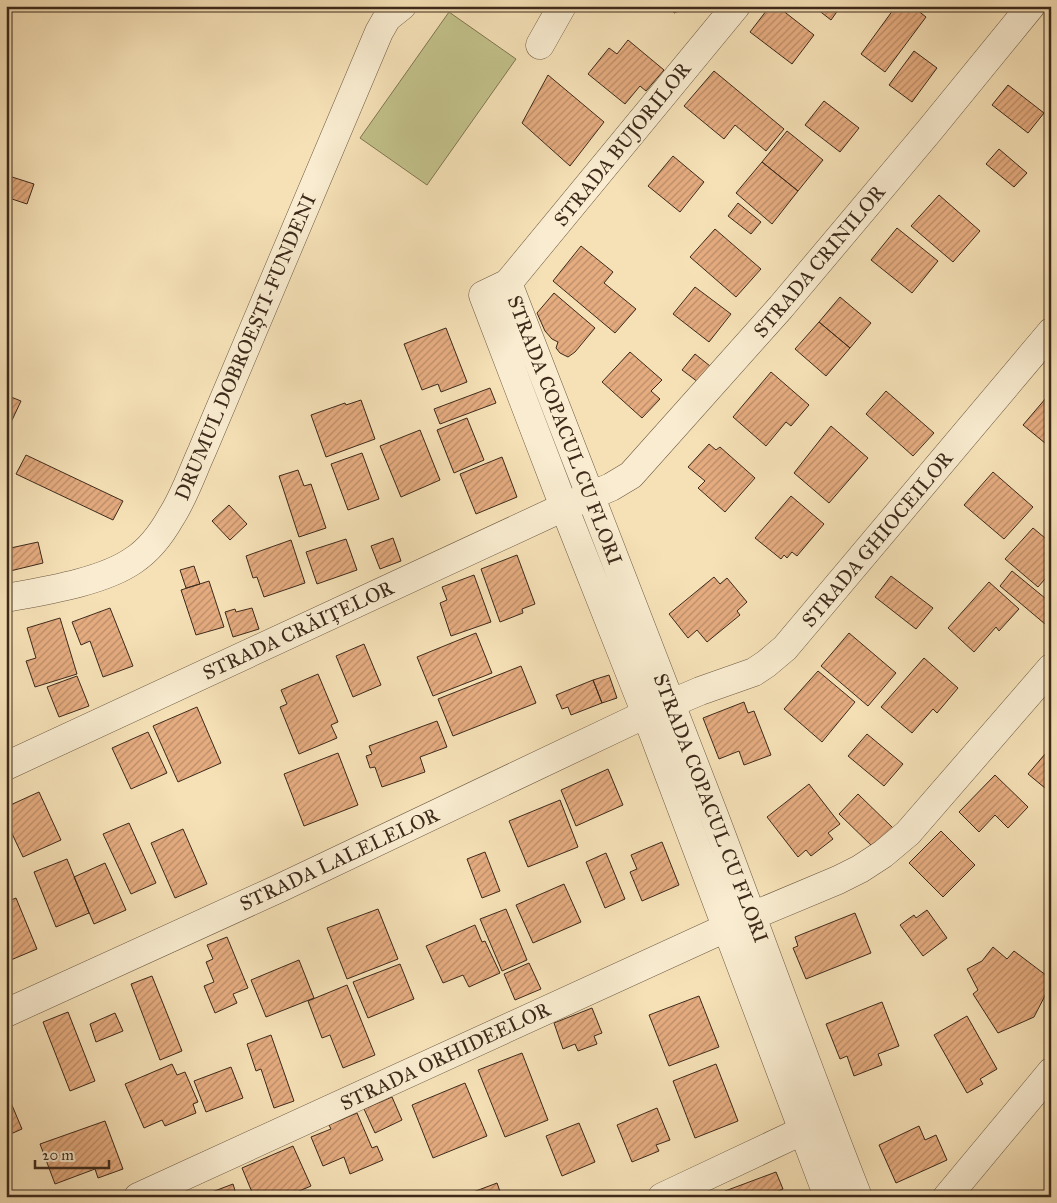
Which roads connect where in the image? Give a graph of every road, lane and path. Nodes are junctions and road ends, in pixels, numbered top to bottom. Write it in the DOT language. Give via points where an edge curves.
graph roads {
  1 [pos="402,6"];
  2 [pos="562,6"];
  3 [pos="736,6"];
  4 [pos="1031,6"];
  5 [pos="540,45"];
  6 [pos="508,283"];
  7 [pos="1051,332"];
  8 [pos="590,496"];
  9 [pos="564,507"];
  10 [pos="6,598"];
  11 [pos="1051,668"];
  12 [pos="671,703"];
  13 [pos="646,714"];
  14 [pos="6,766"];
  15 [pos="752,916"];
  16 [pos="726,928"];
  17 [pos="6,1013"];
  18 [pos="1051,1072"];
  19 [pos="828,1119"];
  20 [pos="803,1131"];
  21 [pos="138,1197"];
  22 [pos="662,1197"];
  23 [pos="828,1197"];
  24 [pos="858,1197"];
  25 [pos="947,1197"];
  1 -- 10 [label="street, DRUMUL DOBROEȘTI-FUNDENI" via="387,18 380,32 171,518 147,549 134,561 115,571 65,586"];
  2 -- 5 [label="street"];
  3 -- 6 [label="street, STRADA BUJORILOR"];
  4 -- 8 [label="street, STRADA CRINILOR" via="781,308 639,467 621,482"];
  6 -- 8 [label="street, STRADA COPACUL CU FLORI"];
  6 -- 9 [label="street, STRADA COPACUL CU FLORI" via="483,294"];
  7 -- 12 [label="street, STRADA GHIOCEILOR" via="785,648 754,672"];
  8 -- 9 [label="street, STRADA CRĂIȚELOR"];
  8 -- 12 [label="street, STRADA COPACUL CU FLORI"];
  9 -- 13 [label="street, STRADA COPACUL CU FLORI"];
  9 -- 14 [label="street, STRADA CRĂIȚELOR"];
  11 -- 15 [label="street, STRADA ORHIDEELOR" via="908,833 884,854 838,880"];
  12 -- 13 [label="street, STRADA LALELELOR"];
  12 -- 15 [label="street, STRADA COPACUL CU FLORI"];
  13 -- 16 [label="street, STRADA COPACUL CU FLORI"];
  13 -- 17 [label="street, STRADA LALELELOR" via="280,888"];
  15 -- 16 [label="street, STRADA ORHIDEELOR"];
  15 -- 19 [label="street, STRADA COPACUL CU FLORI"];
  16 -- 20 [label="street, STRADA COPACUL CU FLORI"];
  16 -- 21 [label="street, STRADA ORHIDEELOR"];
  18 -- 25 [label="street"];
  19 -- 20 [label="street"];
  19 -- 24 [label="street, STRADA COPACUL CU FLORI"];
  20 -- 22 [label="street"];
  20 -- 23 [label="street, STRADA COPACUL CU FLORI"];
}
